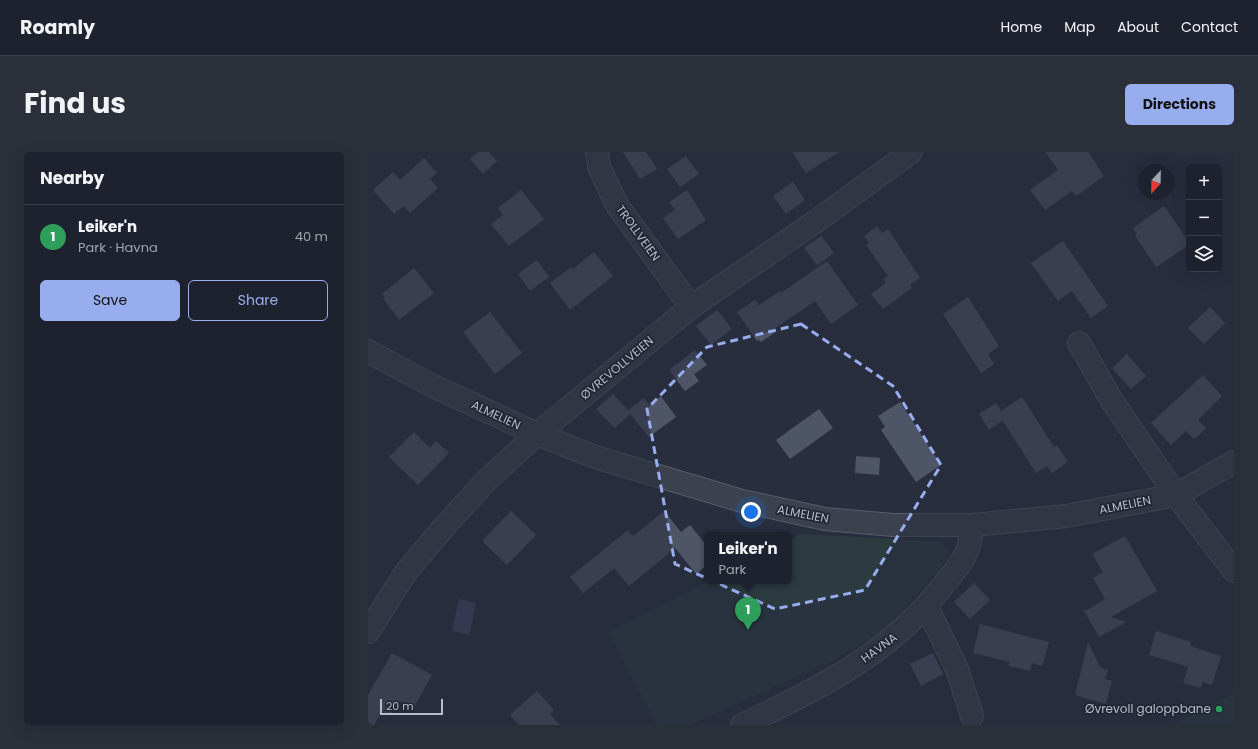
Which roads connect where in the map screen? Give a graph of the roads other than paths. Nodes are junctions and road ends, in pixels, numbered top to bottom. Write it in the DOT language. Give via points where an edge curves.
graph roads {
  1 [pos="597,152"];
  2 [pos="911,152"];
  3 [pos="691,306"];
  4 [pos="1079,342"];
  5 [pos="368,351"];
  6 [pos="537,434"];
  7 [pos="1234,462"];
  8 [pos="1176,494"];
  9 [pos="973,525"];
  10 [pos="1234,571"];
  11 [pos="927,607"];
  12 [pos="368,632"];
  13 [pos="972,716"];
  14 [pos="742,725"];
  1 -- 3 [label="street, TROLLVEIEN" via="599,167 617,206"];
  2 -- 3 [label="street, ØVREVOLLVEIEN" via="822,217"];
  3 -- 6 [label="street, ØVREVOLLVEIEN"];
  4 -- 8 [label="street" via="1112,401"];
  5 -- 6 [label="street, ALMELIEN" via="433,386"];
  6 -- 9 [label="street, ALMELIEN" via="595,457 742,501 825,519 893,526"];
  6 -- 12 [label="street, ØVREVOLLVEIEN" via="487,480 442,528 406,572"];
  7 -- 8 [label="street, ALMELIEN"];
  8 -- 9 [label="street, ALMELIEN" via="1066,516"];
  8 -- 10 [label="street"];
  9 -- 11 [label="street, HAVNA" via="968,550"];
  11 -- 13 [label="street" via="957,669"];
  11 -- 14 [label="street, HAVNA" via="899,633 857,664 804,696"];
}
